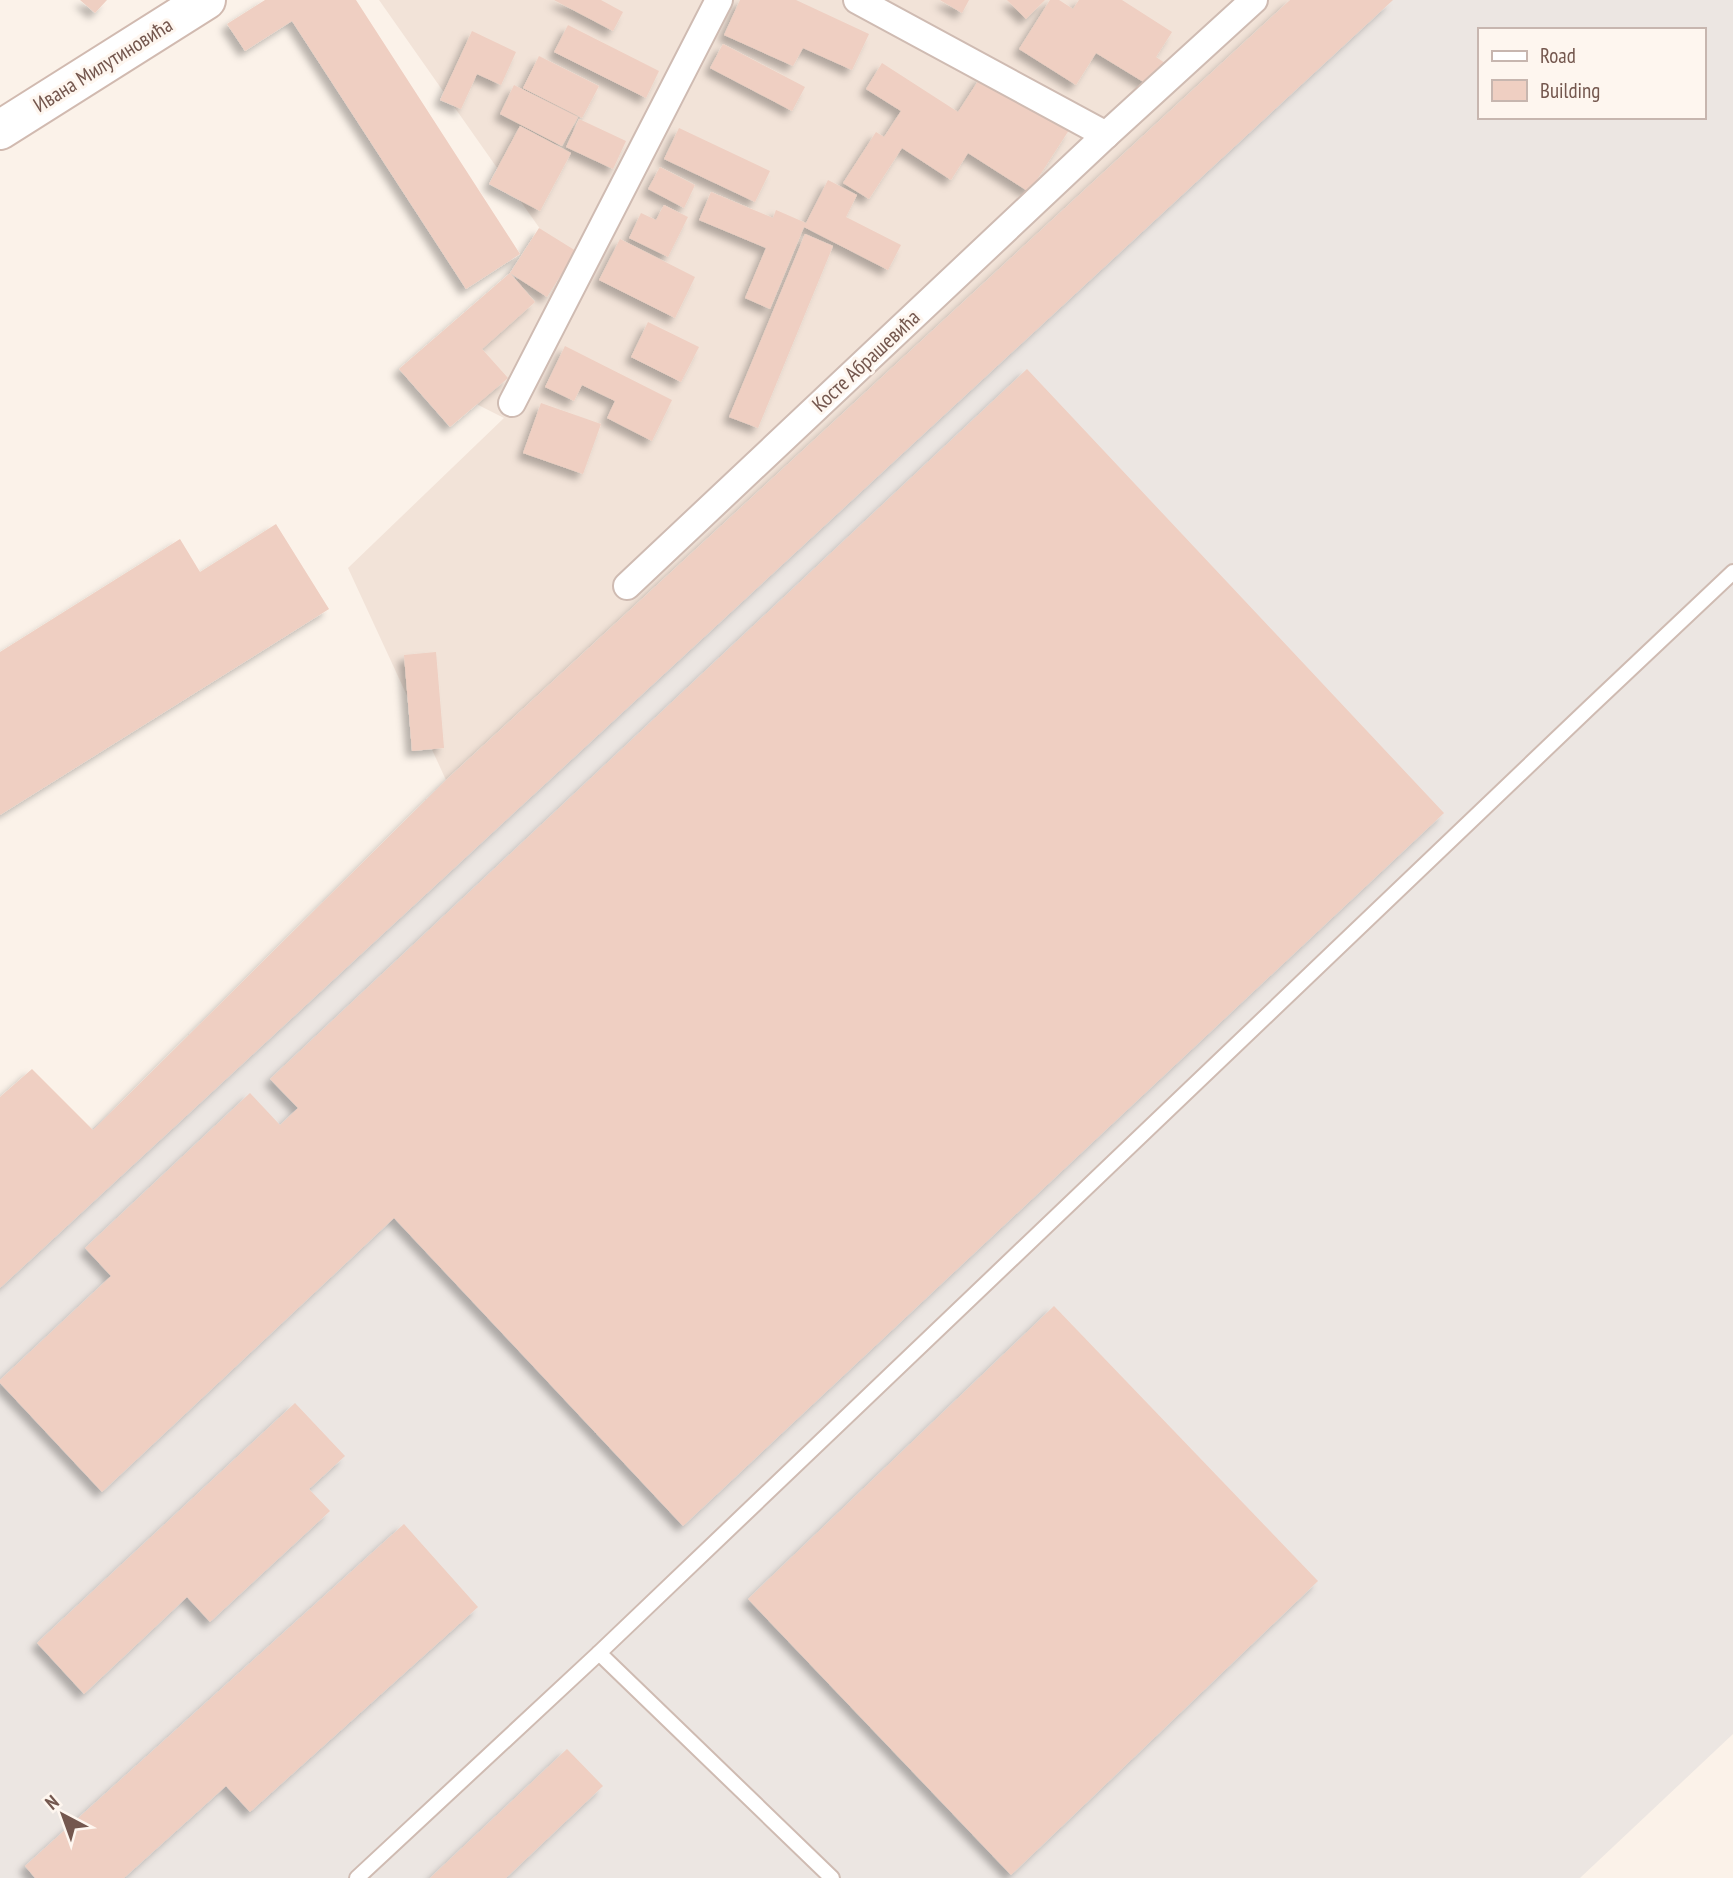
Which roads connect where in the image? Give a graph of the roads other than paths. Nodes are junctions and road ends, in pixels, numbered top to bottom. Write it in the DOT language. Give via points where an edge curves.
graph roads {
  1 [pos="206,0"];
  2 [pos="719,0"];
  3 [pos="858,0"];
  4 [pos="1254,0"];
  5 [pos="0,130"];
  6 [pos="1106,135"];
  7 [pos="512,403"];
  8 [pos="1733,572"];
  9 [pos="627,586"];
  10 [pos="599,1653"];
  11 [pos="357,1878"];
  12 [pos="832,1878"];
  1 -- 5 [label="street, Ивана Милутиновића"];
  2 -- 7 [label="street"];
  3 -- 6 [label="street"];
  4 -- 6 [label="street, Косте Абрашевића"];
  6 -- 9 [label="street, Косте Абрашевића"];
  8 -- 10 [label="lane"];
  10 -- 11 [label="lane"];
  10 -- 12 [label="lane"];
}
